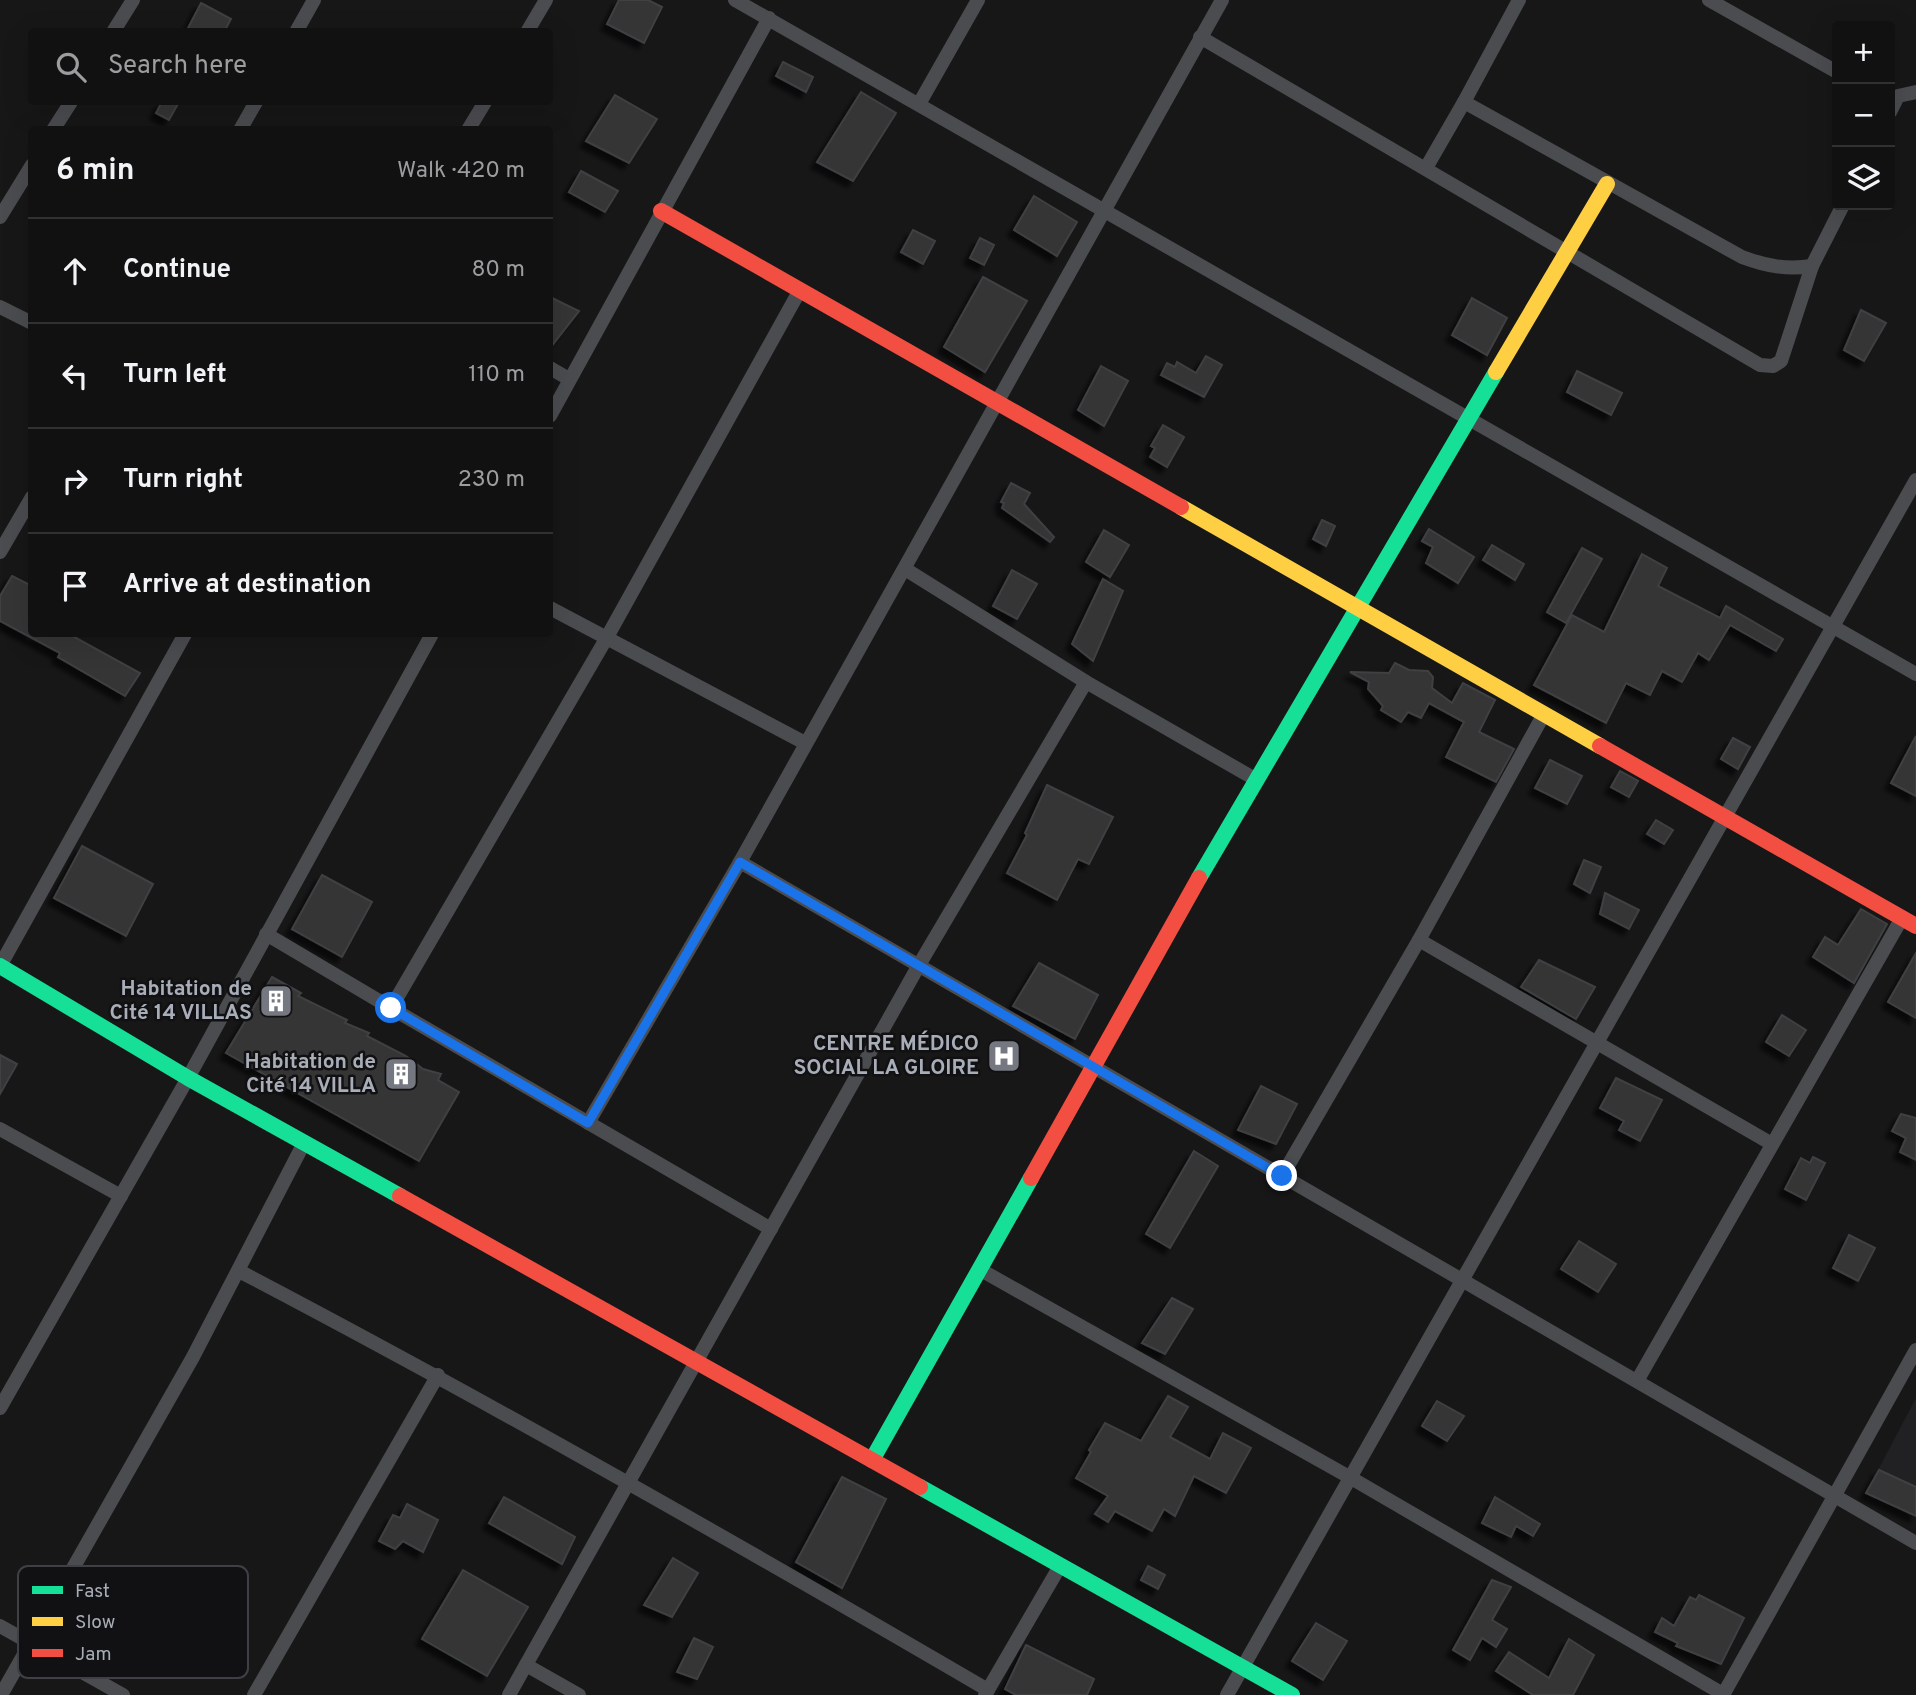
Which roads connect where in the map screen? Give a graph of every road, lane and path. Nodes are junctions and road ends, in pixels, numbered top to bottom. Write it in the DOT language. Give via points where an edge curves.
graph roads {
  1 [pos="132,0"];
  2 [pos="314,0"];
  3 [pos="546,0"];
  4 [pos="735,0"];
  5 [pos="978,0"];
  6 [pos="1222,0"];
  7 [pos="1519,0"];
  8 [pos="1709,0"];
  9 [pos="769,19"];
  10 [pos="115,28"];
  11 [pos="298,28"];
  12 [pos="529,28"];
  13 [pos="1200,37"];
  14 [pos="1832,69"];
  15 [pos="1916,80"];
  16 [pos="1916,92"];
  17 [pos="1895,93"];
  18 [pos="1895,94"];
  19 [pos="1464,102"];
  20 [pos="919,104"];
  21 [pos="69,105"];
  22 [pos="254,105"];
  23 [pos="483,105"];
  24 [pos="56,126"];
  25 [pos="242,126"];
  26 [pos="470,126"];
  27 [pos="1426,168"];
  28 [pos="28,172"];
  29 [pos="1606,184"];
  30 [pos="1105,210"];
  31 [pos="1840,210"];
  32 [pos="661,211"];
  33 [pos="0,217"];
  34 [pos="1566,249"];
  35 [pos="1812,266"];
  36 [pos="800,290"];
  37 [pos="0,307"];
  38 [pos="28,321"];
  39 [pos="553,370"];
  40 [pos="569,379"];
  41 [pos="996,402"];
  42 [pos="553,410"];
  43 [pos="1467,417"];
  44 [pos="1916,480"];
  45 [pos="28,504"];
  46 [pos="0,552"];
  47 [pos="905,569"];
  48 [pos="1358,608"];
  49 [pos="553,610"];
  50 [pos="1832,626"];
  51 [pos="183,637"];
  52 [pos="430,637"];
  53 [pos="606,639"];
  54 [pos="1916,674"];
  55 [pos="1086,682"];
  56 [pos="1544,714"];
  57 [pos="805,743"];
  58 [pos="1255,779"];
  59 [pos="1725,817"];
  60 [pos="740,862"];
  61 [pos="1909,922"];
  62 [pos="266,934"];
  63 [pos="1419,940"];
  64 [pos="919,965"];
  65 [pos="0,966"];
  66 [pos="391,1008"];
  67 [pos="1595,1042"];
  68 [pos="1091,1066"];
  69 [pos="188,1078"];
  70 [pos="588,1123"];
  71 [pos="0,1129"];
  72 [pos="304,1143"];
  73 [pos="1772,1144"];
  74 [pos="1282,1176"];
  75 [pos="121,1196"];
  76 [pos="771,1229"];
  77 [pos="979,1269"];
  78 [pos="239,1271"];
  79 [pos="1462,1280"];
  80 [pos="1916,1350"];
  81 [pos="696,1362"];
  82 [pos="438,1375"];
  83 [pos="1637,1381"];
  84 [pos="0,1408"];
  85 [pos="872,1461"];
  86 [pos="1351,1478"];
  87 [pos="629,1481"];
  88 [pos="1833,1495"];
  89 [pos="1916,1543"];
  90 [pos="74,1566"];
  91 [pos="1060,1566"];
  92 [pos="0,1626"];
  93 [pos="18,1636"];
  94 [pos="526,1665"];
  95 [pos="18,1666"];
  96 [pos="1243,1667"];
  97 [pos="92,1678"];
  98 [pos="987,1693"];
  99 [pos="1,1695"];
  100 [pos="122,1695"];
  101 [pos="254,1695"];
  102 [pos="509,1695"];
  103 [pos="579,1695"];
  104 [pos="1227,1695"];
  105 [pos="1292,1695"];
  106 [pos="1723,1695"];
  1 -- 10 [label="street"];
  2 -- 11 [label="street"];
  3 -- 12 [label="street"];
  4 -- 9 [label="street"];
  5 -- 20 [label="street"];
  6 -- 13 [label="street"];
  7 -- 19 [label="street"];
  8 -- 14 [label="street"];
  9 -- 20 [label="street"];
  9 -- 32 [label="street"];
  13 -- 27 [label="street"];
  13 -- 30 [label="street"];
  15 -- 17 [label="street"];
  16 -- 18 [label="street"];
  19 -- 27 [label="street"];
  19 -- 29 [label="street"];
  20 -- 30 [label="street"];
  21 -- 24 [label="street"];
  22 -- 25 [label="street"];
  23 -- 26 [label="street"];
  27 -- 34 [label="street"];
  28 -- 33 [label="street"];
  29 -- 34 [label="street"];
  29 -- 35 [label="street" via="1742,257 1796,269"];
  30 -- 41 [label="street"];
  30 -- 43 [label="street"];
  31 -- 35 [label="street"];
  32 -- 36 [label="street"];
  32 -- 40 [label="street"];
  34 -- 35 [label="street" via="1760,365 1773,366 1781,361"];
  34 -- 43 [label="street"];
  36 -- 41 [label="street"];
  36 -- 53 [label="street"];
  37 -- 38 [label="street"];
  39 -- 40 [label="street"];
  40 -- 42 [label="street"];
  41 -- 47 [label="street"];
  41 -- 48 [label="street"];
  43 -- 48 [label="street"];
  43 -- 50 [label="street"];
  44 -- 50 [label="street"];
  45 -- 46 [label="street"];
  47 -- 55 [label="street"];
  47 -- 57 [label="street"];
  48 -- 56 [label="street"];
  48 -- 58 [label="street"];
  49 -- 53 [label="street"];
  50 -- 54 [label="street"];
  50 -- 59 [label="street"];
  51 -- 65 [label="street"];
  52 -- 62 [label="street"];
  53 -- 57 [label="street"];
  53 -- 66 [label="street"];
  55 -- 58 [label="street"];
  55 -- 64 [label="street"];
  56 -- 59 [label="street"];
  56 -- 63 [label="street"];
  57 -- 60 [label="street"];
  58 -- 68 [label="street"];
  59 -- 61 [label="street"];
  59 -- 67 [label="street"];
  60 -- 64 [label="street"];
  60 -- 70 [label="street"];
  61 -- 73 [label="street"];
  62 -- 66 [label="street"];
  62 -- 69 [label="street"];
  63 -- 67 [label="street"];
  63 -- 74 [label="street"];
  64 -- 68 [label="street"];
  64 -- 76 [label="street"];
  65 -- 69 [label="street"];
  66 -- 70 [label="street"];
  67 -- 73 [label="street"];
  67 -- 79 [label="street"];
  68 -- 74 [label="street"];
  68 -- 77 [label="street"];
  69 -- 72 [label="street"];
  69 -- 75 [label="street"];
  70 -- 76 [label="street"];
  71 -- 75 [label="street"];
  72 -- 78 [label="street"];
  72 -- 81 [label="street"];
  73 -- 83 [label="street"];
  74 -- 79 [label="street"];
  75 -- 84 [label="street"];
  76 -- 81 [label="street"];
  77 -- 85 [label="street"];
  77 -- 86 [label="street"];
  78 -- 82 [label="street"];
  78 -- 90 [label="street"];
  79 -- 83 [label="street"];
  79 -- 86 [label="street"];
  80 -- 88 [label="street"];
  81 -- 85 [label="street"];
  81 -- 87 [label="street"];
  82 -- 87 [label="street"];
  82 -- 101 [label="street"];
  83 -- 88 [label="street"];
  85 -- 91 [label="street"];
  86 -- 96 [label="street"];
  86 -- 106 [label="street"];
  87 -- 94 [label="street"];
  87 -- 98 [label="street"];
  88 -- 89 [label="street"];
  88 -- 106 [label="street"];
  91 -- 96 [label="street"];
  91 -- 98 [label="street"];
  92 -- 93 [label="street"];
  94 -- 102 [label="street"];
  94 -- 103 [label="street"];
  95 -- 99 [label="street"];
  96 -- 104 [label="street"];
  96 -- 105 [label="street"];
  97 -- 100 [label="street"];
}
